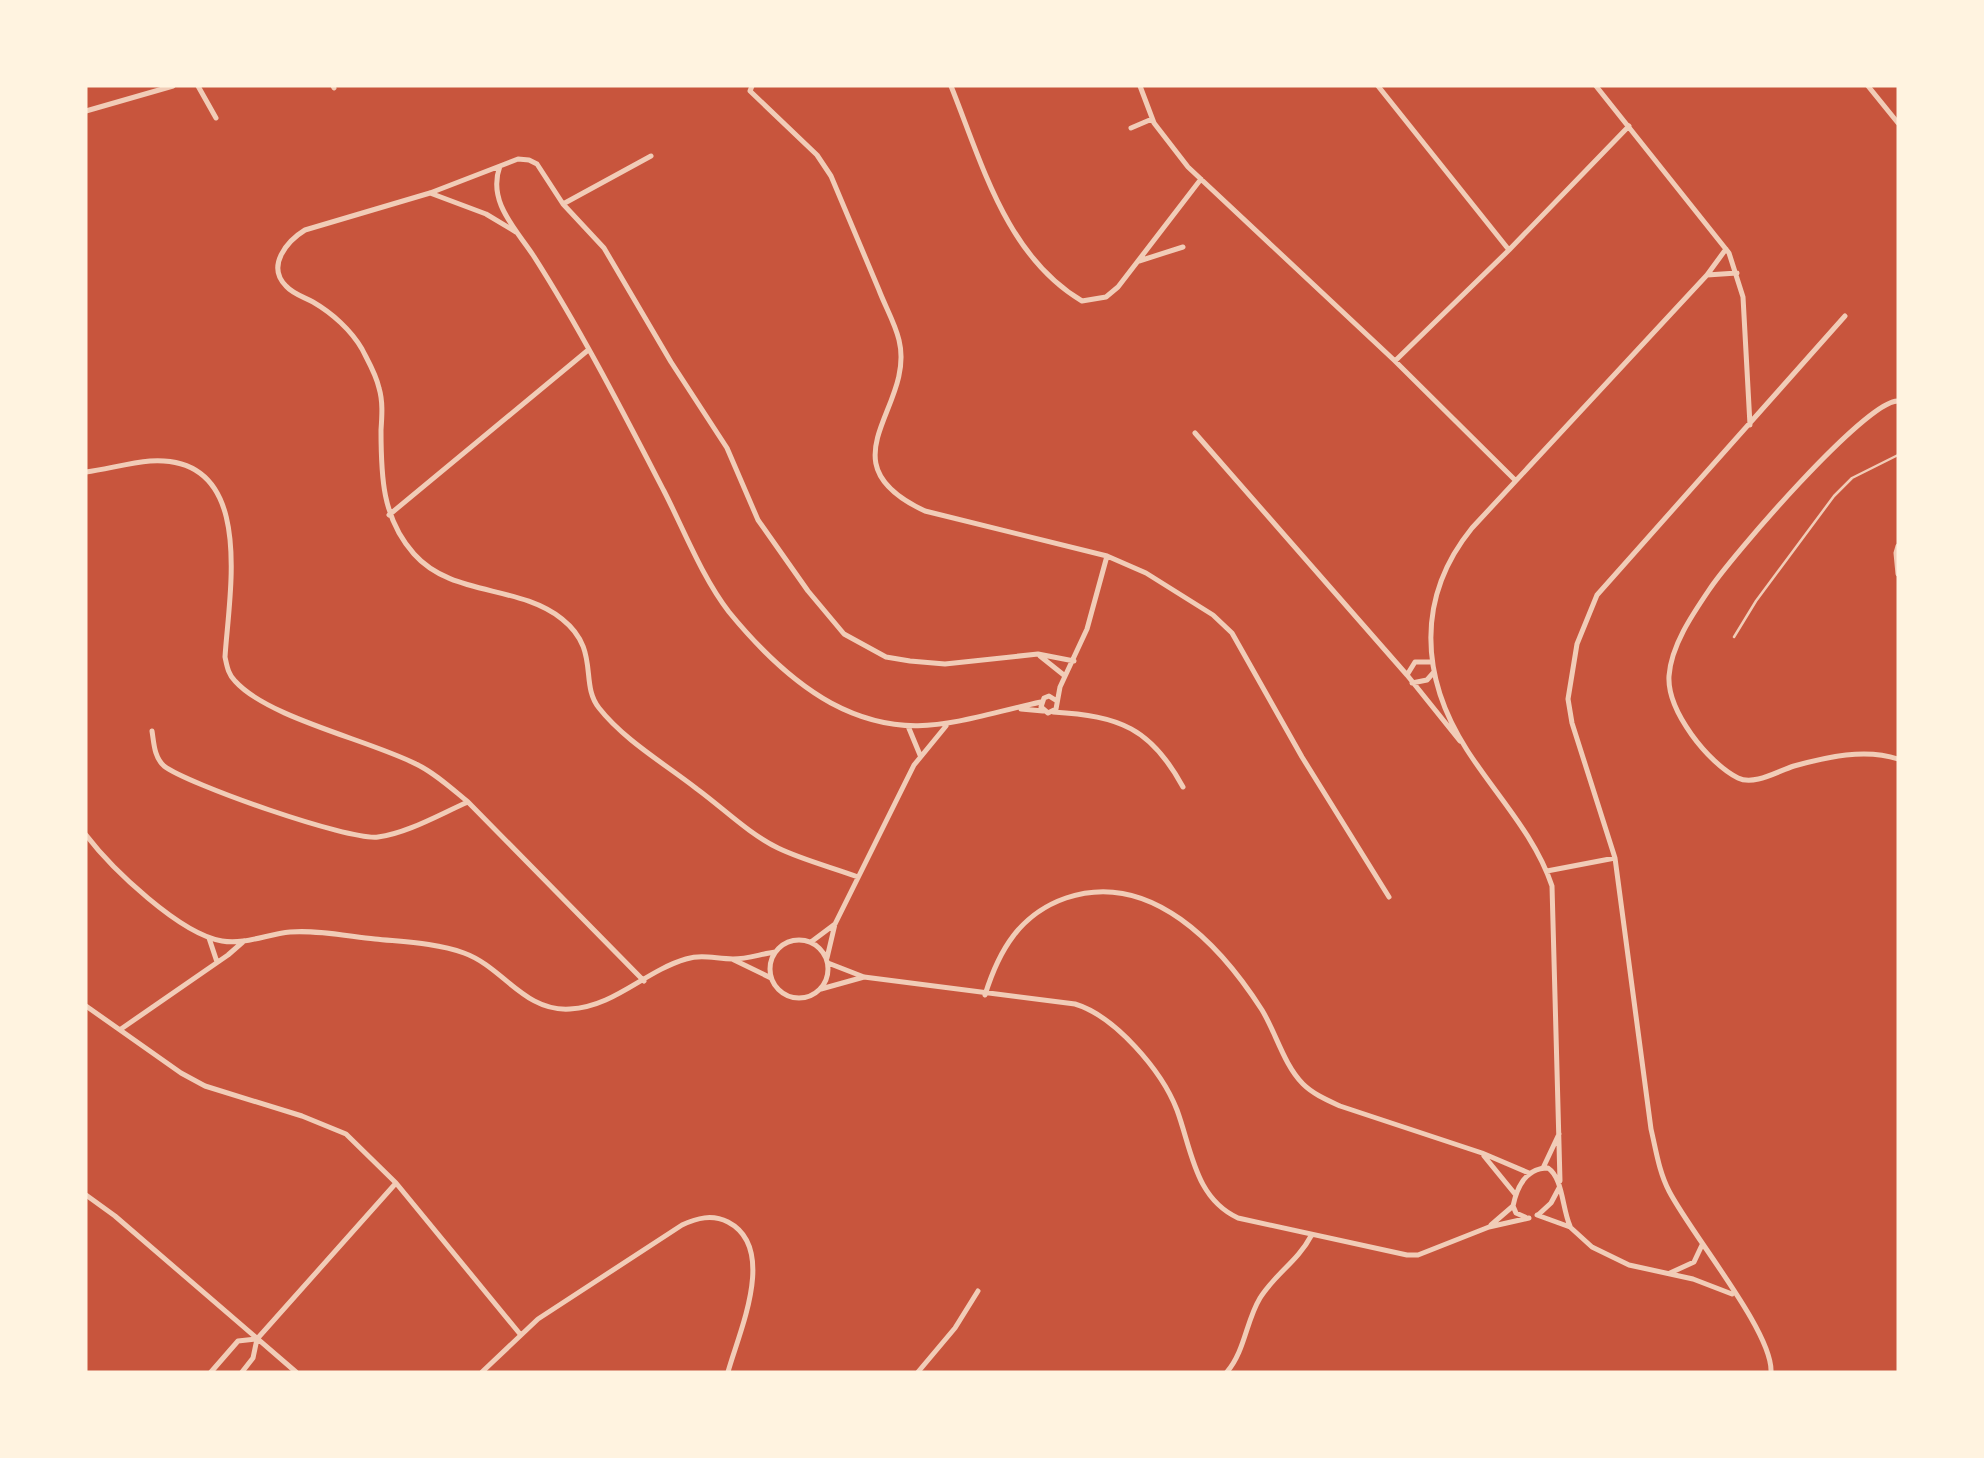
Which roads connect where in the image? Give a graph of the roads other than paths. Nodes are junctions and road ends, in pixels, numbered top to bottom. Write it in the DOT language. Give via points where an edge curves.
graph roads {
  1 [pos="173,86"];
  2 [pos="198,86"];
  3 [pos="951,86"];
  4 [pos="1140,86"];
  5 [pos="1378,86"];
  6 [pos="1597,86"];
  7 [pos="1868,86"];
  8 [pos="751,88"];
  9 [pos="86,111"];
  10 [pos="216,118"];
  11 [pos="1152,119"];
  12 [pos="1898,123"];
  13 [pos="1629,126"];
  14 [pos="1131,128"];
  15 [pos="652,156"];
  16 [pos="500,166"];
  17 [pos="1200,179"];
  18 [pos="430,193"];
  19 [pos="563,204"];
  20 [pos="518,233"];
  21 [pos="1183,247"];
  22 [pos="1726,249"];
  23 [pos="1509,250"];
  24 [pos="1138,262"];
  25 [pos="1737,273"];
  26 [pos="1707,275"];
  27 [pos="1845,316"];
  28 [pos="587,351"];
  29 [pos="1395,361"];
  30 [pos="1898,401"];
  31 [pos="1750,425"];
  32 [pos="1195,433"];
  33 [pos="1898,455"];
  34 [pos="86,472"];
  35 [pos="1515,480"];
  36 [pos="389,515"];
  37 [pos="1898,547"];
  38 [pos="1107,556"];
  39 [pos="1898,573"];
  40 [pos="1734,637"];
  41 [pos="1038,654"];
  42 [pos="1074,661"];
  43 [pos="1432,662"];
  44 [pos="1434,672"];
  45 [pos="1407,675"];
  46 [pos="1065,677"];
  47 [pos="1412,683"];
  48 [pos="1060,687"];
  49 [pos="1049,696"];
  50 [pos="1041,702"];
  51 [pos="1057,703"];
  52 [pos="1015,708"];
  53 [pos="1044,711"];
  54 [pos="1053,712"];
  55 [pos="1074,713"];
  56 [pos="908,726"];
  57 [pos="946,726"];
  58 [pos="152,731"];
  59 [pos="1466,748"];
  60 [pos="1898,759"];
  61 [pos="914,765"];
  62 [pos="1184,788"];
  63 [pos="468,802"];
  64 [pos="86,835"];
  65 [pos="1615,858"];
  66 [pos="1547,872"];
  67 [pos="858,877"];
  68 [pos="1389,897"];
  69 [pos="835,924"];
  70 [pos="209,937"];
  71 [pos="244,940"];
  72 [pos="811,942"];
  73 [pos="775,952"];
  74 [pos="732,959"];
  75 [pos="827,960"];
  76 [pos="217,962"];
  77 [pos="864,977"];
  78 [pos="771,978"];
  79 [pos="644,981"];
  80 [pos="821,989"];
  81 [pos="985,995"];
  82 [pos="86,1006"];
  83 [pos="121,1029"];
  84 [pos="1561,1131"];
  85 [pos="1482,1153"];
  86 [pos="1543,1168"];
  87 [pos="1530,1173"];
  88 [pos="396,1183"];
  89 [pos="1559,1184"];
  90 [pos="86,1195"];
  91 [pos="1515,1195"];
  92 [pos="1513,1206"];
  93 [pos="1537,1215"];
  94 [pos="1530,1217"];
  95 [pos="1489,1227"];
  96 [pos="1570,1227"];
  97 [pos="1311,1236"];
  98 [pos="1702,1245"];
  99 [pos="1670,1273"];
  100 [pos="978,1291"];
  101 [pos="1734,1295"];
  102 [pos="520,1334"];
  103 [pos="257,1339"];
  104 [pos="211,1372"];
  105 [pos="242,1372"];
  106 [pos="296,1372"];
  107 [pos="482,1372"];
  108 [pos="728,1372"];
  109 [pos="918,1372"];
  110 [pos="1227,1372"];
  111 [pos="1771,1372"];
  1 -- 9 [label="street"];
  2 -- 10 [label="street"];
  3 -- 24 [label="street" via="1002,213 1051,279 1082,301 1094,302 1106,298"];
  4 -- 11 [label="street"];
  5 -- 23 [label="street"];
  6 -- 13 [label="street"];
  7 -- 12 [label="street"];
  8 -- 38 [label="street" via="817,155 831,176 898,338 900,369 876,441 876,464 885,484 925,511"];
  11 -- 14 [label="street"];
  11 -- 17 [label="street"];
  13 -- 22 [label="street"];
  13 -- 23 [label="street"];
  15 -- 19 [label="street"];
  16 -- 18 [label="street"];
  16 -- 19 [label="street" via="518,159 537,164"];
  16 -- 20 [label="street" via="495,190"];
  17 -- 24 [label="street"];
  17 -- 29 [label="street"];
  18 -- 20 [label="street" via="486,214"];
  18 -- 36 [label="street" via="305,230 285,245 278,267 286,286 335,318 359,344 371,367 382,402 382,467"];
  19 -- 41 [label="street" via="610,256 727,448 758,520 844,634 886,657 910,661 945,664"];
  20 -- 28 [label="street"];
  21 -- 24 [label="street"];
  22 -- 25 [label="street"];
  22 -- 26 [label="street"];
  23 -- 29 [label="street"];
  25 -- 26 [label="street"];
  25 -- 31 [label="street" via="1743,297"];
  26 -- 35 [label="street"];
  27 -- 31 [label="street"];
  28 -- 36 [label="street"];
  28 -- 56 [label="street" via="729,611 784,668 828,701 876,722"];
  29 -- 35 [label="street"];
  30 -- 60 [label="street" via="1880,406 1851,431 1720,574 1682,636 1669,676 1674,709 1682,724 1739,778 1752,780 1845,755 1882,754"];
  31 -- 65 [label="street" via="1611,576 1597,594 1577,644 1569,699 1572,723"];
  32 -- 45 [label="street"];
  33 -- 40 [label="lane" via="1852,478 1834,496"];
  34 -- 63 [label="street" via="162,462 186,467 212,486 229,521 232,542 225,656 236,683 270,705 419,765"];
  35 -- 43 [label="street" via="1463,538 1441,574 1431,619"];
  36 -- 67 [label="street" via="400,536 427,567 458,582 536,603 565,621 587,653 591,695 598,708 629,736 776,847"];
  37 -- 39 [label="street"];
  38 -- 42 [label="street"];
  38 -- 68 [label="street" via="1159,581 1213,615 1232,633"];
  41 -- 42 [label="street"];
  41 -- 46 [label="street"];
  42 -- 46 [label="street"];
  43 -- 44 [label="street"];
  43 -- 45 [label="street" via="1415,662"];
  44 -- 47 [label="street" via="1427,680"];
  44 -- 59 [label="street"];
  45 -- 47 [label="street"];
  46 -- 48 [label="street"];
  47 -- 59 [label="street"];
  48 -- 49 [label="street"];
  48 -- 51 [label="street"];
  49 -- 50 [label="street"];
  49 -- 51 [label="street"];
  50 -- 52 [label="street"];
  50 -- 53 [label="street"];
  51 -- 54 [label="street"];
  51 -- 55 [label="street"];
  52 -- 53 [label="street"];
  52 -- 57 [label="street"];
  53 -- 54 [label="street"];
  54 -- 55 [label="street"];
  55 -- 62 [label="street" via="1137,730 1167,758"];
  56 -- 57 [label="street"];
  56 -- 61 [label="street" via="920,756"];
  57 -- 61 [label="street"];
  58 -- 63 [label="street" via="156,751 166,767 341,834 377,838"];
  59 -- 66 [label="street"];
  61 -- 67 [label="street"];
  63 -- 79 [label="street"];
  64 -- 70 [label="street" via="174,920"];
  65 -- 66 [label="street"];
  65 -- 98 [label="street" via="1660,1172"];
  66 -- 84 [label="street" via="1555,912"];
  67 -- 69 [label="street"];
  69 -- 72 [label="street"];
  69 -- 75 [label="street"];
  70 -- 71 [label="street"];
  70 -- 76 [label="street"];
  71 -- 76 [label="street"];
  71 -- 79 [label="street" via="310,932 438,946 466,953 525,996 550,1008 591,1005"];
  72 -- 73 [label="street" via="791,941"];
  72 -- 75 [label="street"];
  73 -- 74 [label="street"];
  73 -- 78 [label="street"];
  74 -- 78 [label="street"];
  74 -- 79 [label="street" via="697,956"];
  75 -- 77 [label="street"];
  75 -- 80 [label="street" via="828,976"];
  76 -- 83 [label="street"];
  77 -- 80 [label="street"];
  77 -- 81 [label="street"];
  78 -- 80 [label="street" via="781,992 797,999"];
  81 -- 85 [label="street" via="1003,948 1017,929 1052,903 1104,891 1146,899 1194,929 1225,961 1262,1011 1303,1084 1340,1106"];
  81 -- 97 [label="street" via="1075,1004 1101,1014 1167,1092 1213,1202 1238,1218"];
  82 -- 83 [label="street"];
  83 -- 88 [label="street" via="205,1086 346,1134"];
  84 -- 86 [label="street"];
  84 -- 89 [label="street"];
  85 -- 87 [label="street"];
  85 -- 91 [label="street"];
  86 -- 87 [label="street"];
  86 -- 89 [label="street" via="1556,1173"];
  87 -- 91 [label="street"];
  88 -- 102 [label="street"];
  88 -- 103 [label="street"];
  89 -- 93 [label="street" via="1551,1203"];
  89 -- 96 [label="street"];
  90 -- 103 [label="street"];
  91 -- 92 [label="street"];
  92 -- 94 [label="street" via="1516,1213"];
  92 -- 95 [label="street"];
  93 -- 94 [label="street"];
  93 -- 96 [label="street"];
  94 -- 95 [label="street"];
  95 -- 97 [label="street" via="1418,1255"];
  96 -- 99 [label="street" via="1609,1257"];
  97 -- 110 [label="street" via="1304,1251 1260,1297"];
  98 -- 99 [label="street" via="1694,1262"];
  98 -- 101 [label="street"];
  99 -- 101 [label="street"];
  100 -- 109 [label="street" via="955,1328"];
  101 -- 111 [label="street" via="1768,1351"];
  102 -- 107 [label="street"];
  102 -- 108 [label="street" via="681,1225 710,1217 738,1228 754,1263"];
  103 -- 104 [label="street" via="238,1341"];
  103 -- 105 [label="street" via="253,1358"];
  103 -- 106 [label="street"];
}
